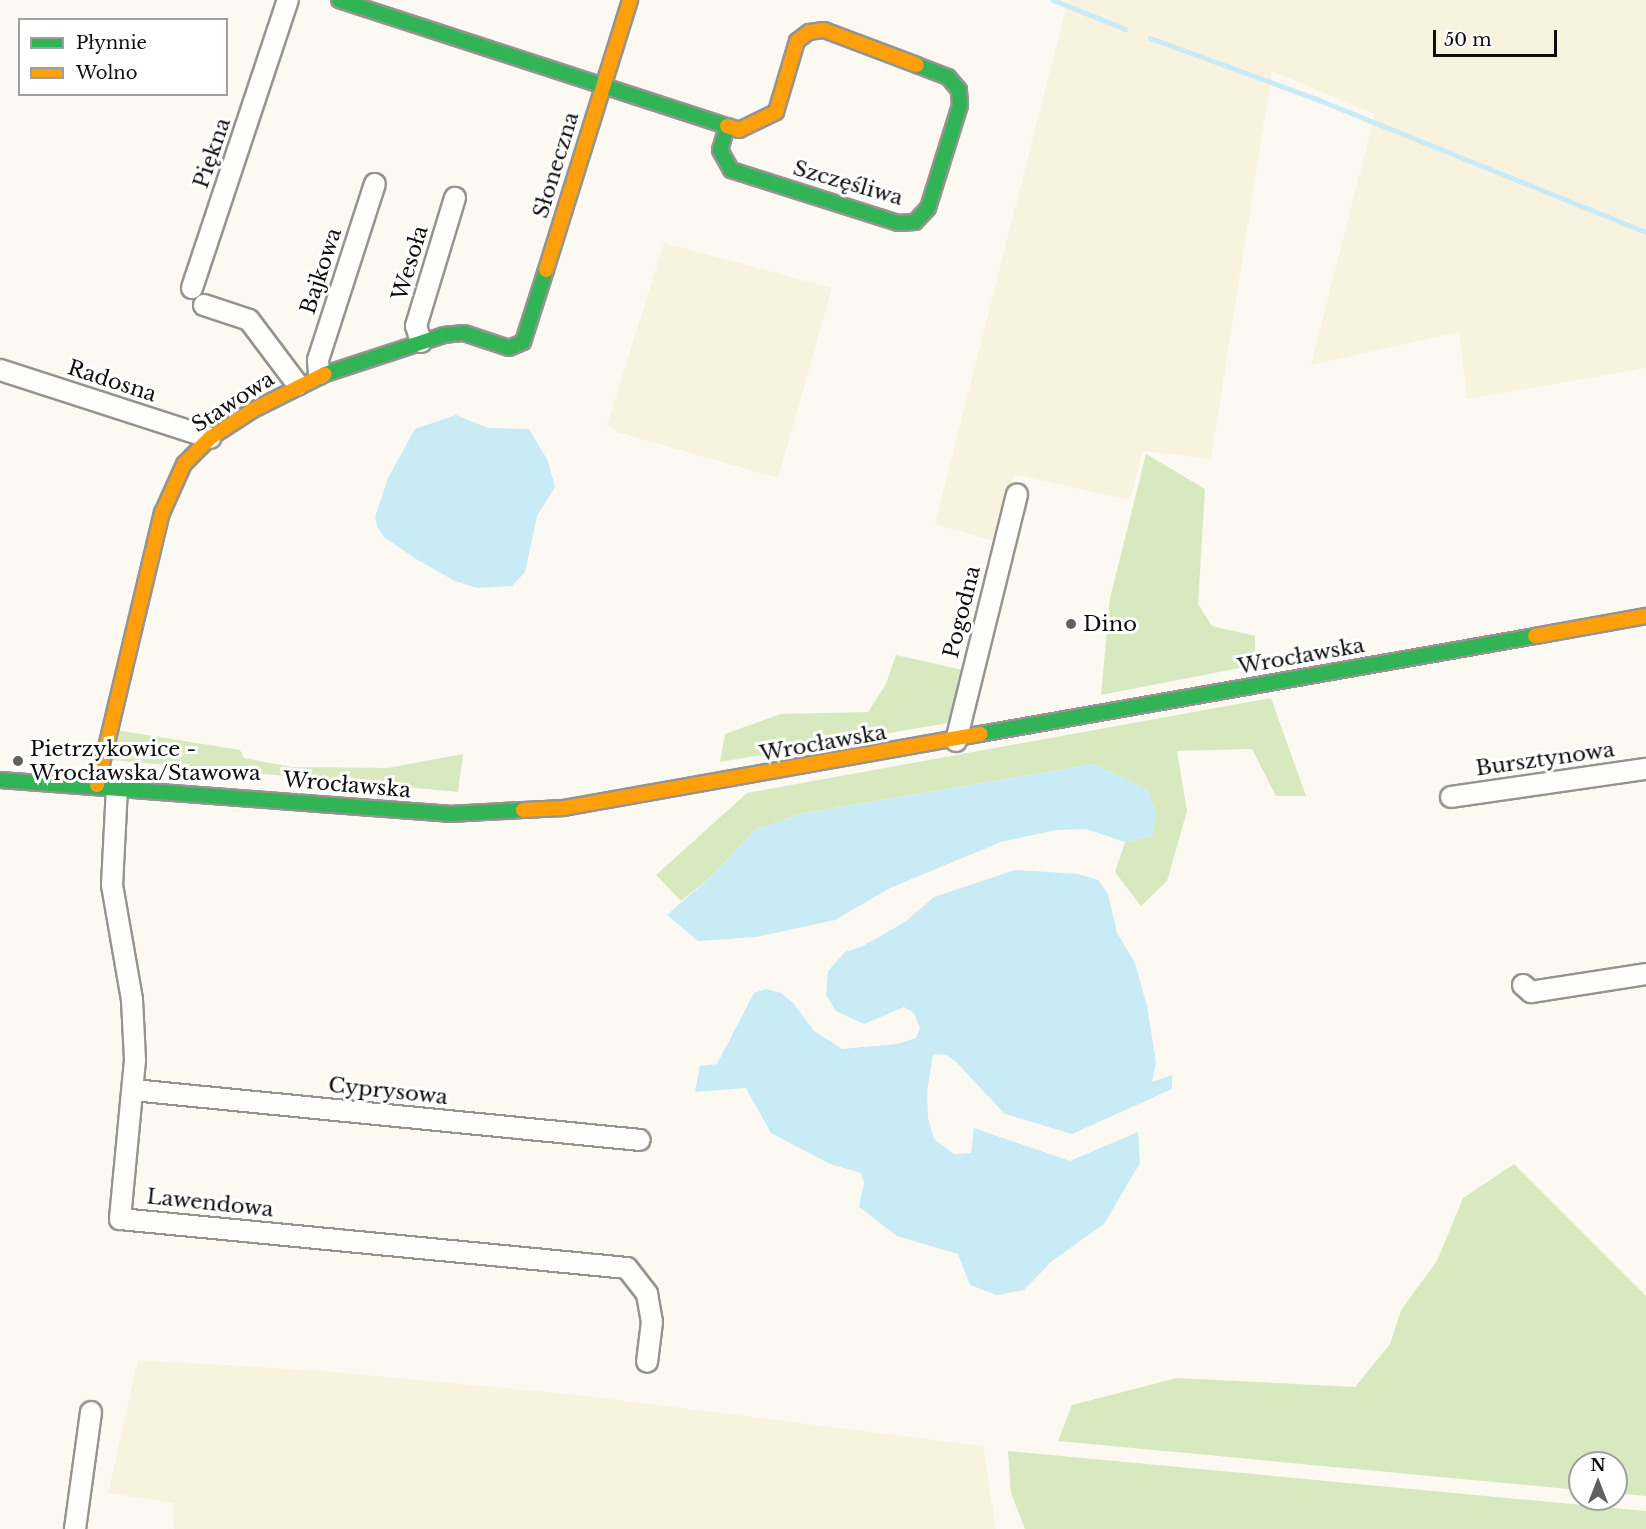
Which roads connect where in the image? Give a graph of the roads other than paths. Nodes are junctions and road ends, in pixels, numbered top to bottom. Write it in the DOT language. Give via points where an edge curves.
graph roads {
  1 [pos="288,0"];
  2 [pos="339,0"];
  3 [pos="630,0"];
  4 [pos="603,86"];
  5 [pos="727,126"];
  6 [pos="375,184"];
  7 [pos="455,198"];
  8 [pos="192,288"];
  9 [pos="204,305"];
  10 [pos="421,342"];
  11 [pos="523,342"];
  12 [pos="0,369"];
  13 [pos="319,374"];
  14 [pos="298,385"];
  15 [pos="210,438"];
  16 [pos="1017,494"];
  17 [pos="1646,616"];
  18 [pos="956,741"];
  19 [pos="1646,769"];
  20 [pos="0,780"];
  21 [pos="97,785"];
  22 [pos="117,787"];
  23 [pos="1451,797"];
  24 [pos="1646,974"];
  25 [pos="1522,985"];
  26 [pos="133,1090"];
  27 [pos="640,1140"];
  28 [pos="647,1362"];
  29 [pos="91,1412"];
  30 [pos="75,1529"];
  1 -- 8 [label="street, Piękna"];
  2 -- 4 [label="street, Szczęśliwa"];
  3 -- 4 [label="street, Słoneczna"];
  4 -- 5 [label="street, Szczęśliwa"];
  4 -- 11 [label="street, Słoneczna"];
  5 -- 5 [label="street, Szczęśliwa" via="720,150 731,170 898,223 915,222 928,208 960,105 958,90 948,77 824,30 809,32 797,41 776,111 739,130"];
  6 -- 13 [label="street, Bajkowa" via="318,360"];
  7 -- 10 [label="street, Wesoła" via="416,326"];
  9 -- 14 [label="street" via="249,320"];
  10 -- 11 [label="street, Stawowa" via="464,333 509,348"];
  10 -- 13 [label="street, Stawowa"];
  12 -- 15 [label="street, Radosna"];
  13 -- 14 [label="street, Stawowa"];
  14 -- 15 [label="street, Stawowa"];
  15 -- 21 [label="street, Stawowa" via="184,464 162,513"];
  16 -- 18 [label="street, Pogodna"];
  17 -- 18 [label="street, Wrocławska"];
  18 -- 22 [label="street, Wrocławska" via="645,796 527,812 449,814"];
  19 -- 23 [label="street, Bursztynowa"];
  20 -- 21 [label="street, Wrocławska"];
  21 -- 22 [label="street, Wrocławska"];
  22 -- 26 [label="street, Lawendowa" via="112,885 132,1000"];
  24 -- 25 [label="street" via="1531,992"];
  26 -- 27 [label="street, Cyprysowa"];
  26 -- 28 [label="street, Lawendowa" via="120,1218 627,1268 647,1294 652,1322"];
  29 -- 30 [label="street"];
}
